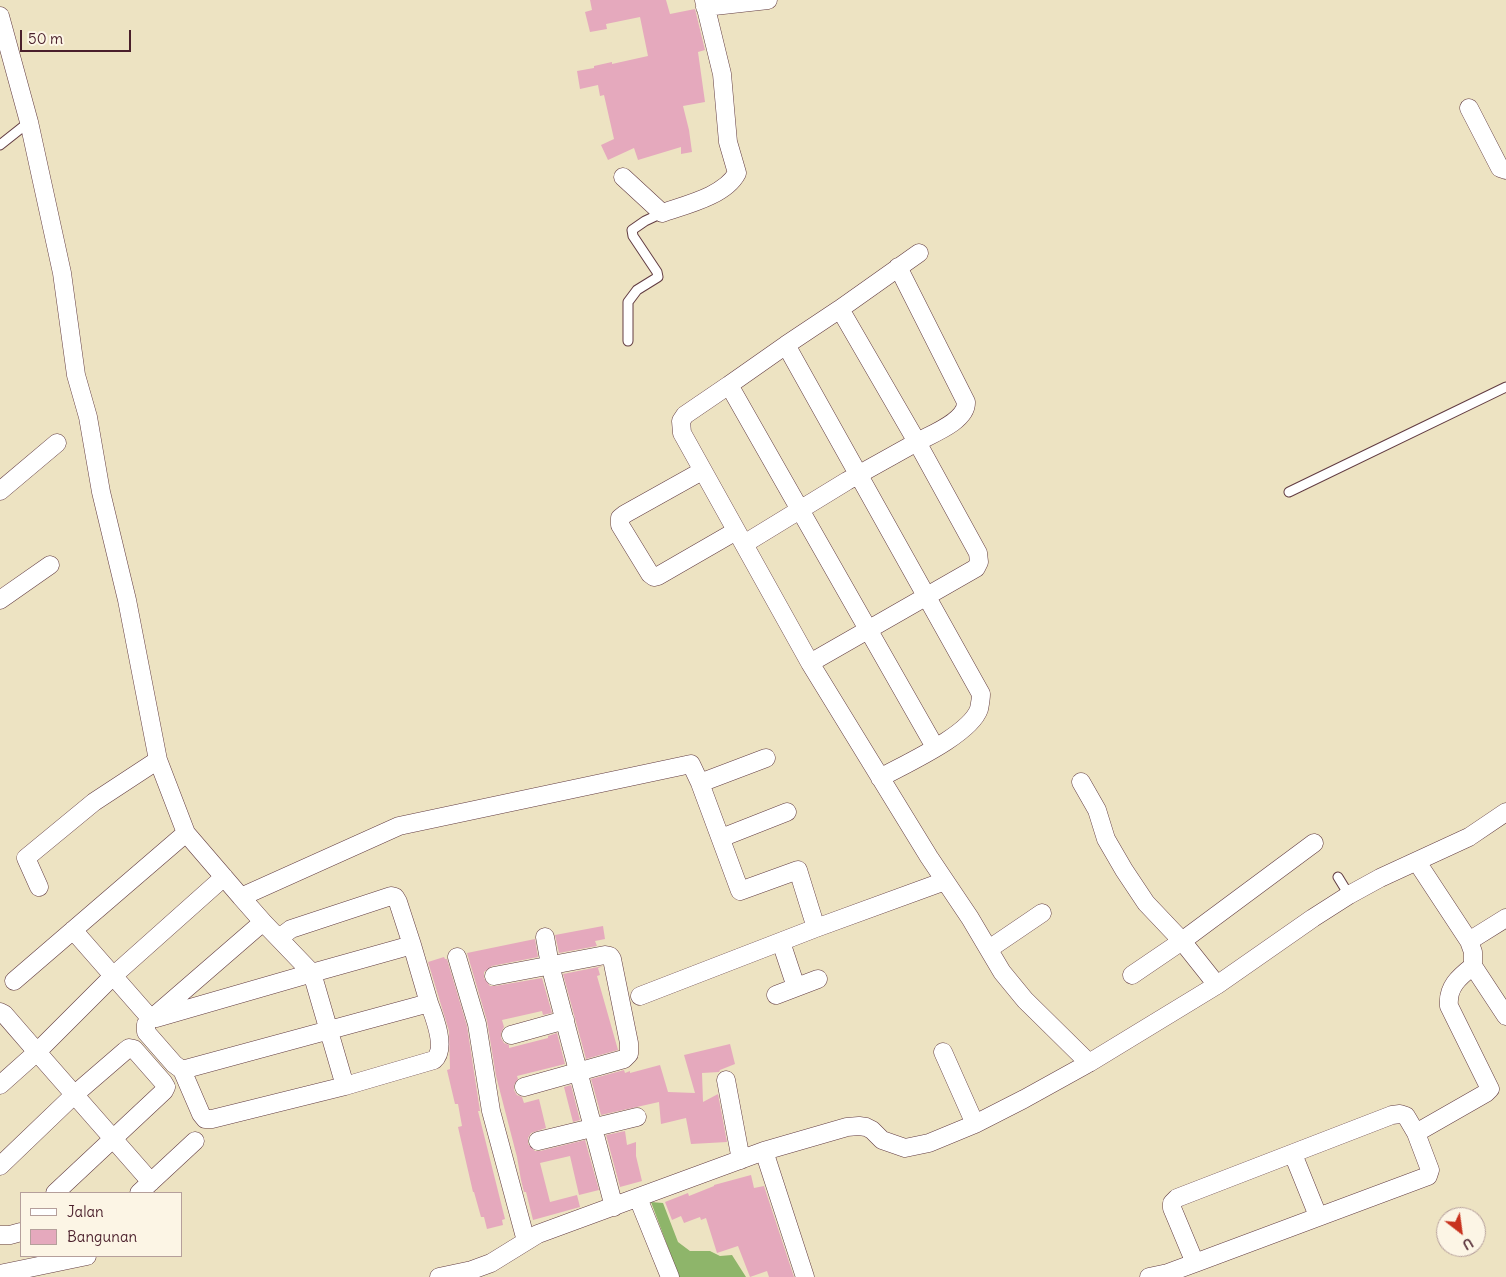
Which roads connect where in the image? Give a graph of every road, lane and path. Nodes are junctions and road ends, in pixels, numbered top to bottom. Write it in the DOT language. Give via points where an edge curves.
graph roads {
  1 [pos="768,0"];
  2 [pos="704,3"];
  3 [pos="0,16"];
  4 [pos="1469,108"];
  5 [pos="29,122"];
  6 [pos="0,145"];
  7 [pos="1506,170"];
  8 [pos="623,177"];
  9 [pos="662,213"];
  10 [pos="919,253"];
  11 [pos="898,267"];
  12 [pos="840,308"];
  13 [pos="628,341"];
  14 [pos="786,345"];
  15 [pos="730,384"];
  16 [pos="1506,387"];
  17 [pos="918,442"];
  18 [pos="57,443"];
  19 [pos="702,471"];
  20 [pos="858,475"];
  21 [pos="0,491"];
  22 [pos="1289,492"];
  23 [pos="800,509"];
  24 [pos="740,537"];
  25 [pos="50,566"];
  26 [pos="926,596"];
  27 [pos="0,600"];
  28 [pos="868,630"];
  29 [pos="810,663"];
  30 [pos="935,747"];
  31 [pos="766,758"];
  32 [pos="158,760"];
  33 [pos="880,778"];
  34 [pos="1081,782"];
  35 [pos="700,783"];
  36 [pos="787,812"];
  37 [pos="1506,812"];
  38 [pos="186,833"];
  39 [pos="720,838"];
  40 [pos="1314,843"];
  41 [pos="1417,862"];
  42 [pos="224,877"];
  43 [pos="1338,878"];
  44 [pos="946,881"];
  45 [pos="39,887"];
  46 [pos="1349,895"];
  47 [pos="241,897"];
  48 [pos="1042,913"];
  49 [pos="1506,918"];
  50 [pos="262,922"];
  51 [pos="816,928"];
  52 [pos="73,930"];
  53 [pos="546,937"];
  54 [pos="279,938"];
  55 [pos="1469,940"];
  56 [pos="1182,941"];
  57 [pos="781,942"];
  58 [pos="412,945"];
  59 [pos="989,949"];
  60 [pos="457,957"];
  61 [pos="550,965"];
  62 [pos="1473,966"];
  63 [pos="312,973"];
  64 [pos="1132,975"];
  65 [pos="113,976"];
  66 [pos="494,976"];
  67 [pos="818,979"];
  68 [pos="14,981"];
  69 [pos="1217,985"];
  70 [pos="796,987"];
  71 [pos="776,995"];
  72 [pos="640,996"];
  73 [pos="429,1002"];
  74 [pos="1503,1005"];
  75 [pos="0,1012"];
  76 [pos="151,1019"];
  77 [pos="565,1020"];
  78 [pos="329,1030"];
  79 [pos="511,1035"];
  80 [pos="37,1052"];
  81 [pos="943,1052"];
  82 [pos="1089,1063"];
  83 [pos="182,1070"];
  84 [pos="579,1072"];
  85 [pos="726,1080"];
  86 [pos="0,1085"];
  87 [pos="345,1086"];
  88 [pos="524,1087"];
  89 [pos="74,1095"];
  90 [pos="638,1117"];
  91 [pos="975,1124"];
  92 [pos="594,1127"];
  93 [pos="1416,1133"];
  94 [pos="114,1139"];
  95 [pos="195,1141"];
  96 [pos="538,1141"];
  97 [pos="764,1151"];
  98 [pos="1293,1154"];
  99 [pos="741,1160"];
  100 [pos="0,1166"];
  101 [pos="145,1188"];
  102 [pos="56,1192"];
  103 [pos="638,1198"];
  104 [pos="614,1207"];
  105 [pos="1318,1216"];
  106 [pos="526,1242"];
  107 [pos="82,1257"];
  108 [pos="1194,1263"];
  109 [pos="0,1274"];
  110 [pos="438,1277"];
  111 [pos="670,1277"];
  112 [pos="805,1277"];
  113 [pos="1149,1277"];
  1 -- 2 [label="street"];
  2 -- 9 [label="street" via="722,74 728,142 737,173 714,194"];
  3 -- 5 [label="street"];
  4 -- 7 [label="street" via="1500,168"];
  5 -- 6 [label="lane"];
  5 -- 32 [label="street" via="62,273 76,375 127,600"];
  8 -- 9 [label="street"];
  9 -- 13 [label="lane" via="632,230 658,277 637,290 628,302"];
  10 -- 11 [label="street"];
  11 -- 12 [label="street"];
  11 -- 17 [label="street" via="966,402 960,418"];
  12 -- 14 [label="street"];
  12 -- 17 [label="street"];
  14 -- 15 [label="street"];
  14 -- 20 [label="street"];
  15 -- 19 [label="street" via="681,421 682,433"];
  15 -- 23 [label="street"];
  16 -- 22 [label="lane"];
  17 -- 20 [label="street"];
  17 -- 26 [label="street" via="978,553 979,562 976,568"];
  18 -- 21 [label="street"];
  19 -- 24 [label="street"];
  19 -- 24 [label="street" via="625,514 620,518 620,526 654,577"];
  20 -- 23 [label="street"];
  20 -- 26 [label="street"];
  23 -- 24 [label="street"];
  23 -- 28 [label="street"];
  24 -- 29 [label="street"];
  25 -- 27 [label="street"];
  26 -- 28 [label="street"];
  26 -- 30 [label="street" via="982,694 979,710 970,722 959,734"];
  28 -- 29 [label="street"];
  28 -- 30 [label="street"];
  29 -- 33 [label="street"];
  30 -- 33 [label="street"];
  31 -- 35 [label="street"];
  32 -- 38 [label="street"];
  32 -- 45 [label="street" via="94,802 26,858"];
  33 -- 44 [label="street"];
  34 -- 56 [label="street" via="1097,810 1106,839 1124,870 1146,903"];
  35 -- 39 [label="street"];
  35 -- 47 [label="street" via="691,764 399,826"];
  36 -- 39 [label="street"];
  37 -- 41 [label="street" via="1468,837"];
  38 -- 42 [label="street"];
  38 -- 52 [label="street"];
  39 -- 51 [label="street" via="740,891 798,870"];
  40 -- 56 [label="street"];
  41 -- 46 [label="street"];
  41 -- 55 [label="street"];
  42 -- 47 [label="street"];
  42 -- 65 [label="street"];
  43 -- 46 [label="lane"];
  44 -- 51 [label="street"];
  44 -- 59 [label="street"];
  46 -- 69 [label="street"];
  47 -- 50 [label="street"];
  48 -- 59 [label="street"];
  49 -- 55 [label="street"];
  50 -- 54 [label="street"];
  50 -- 76 [label="street"];
  51 -- 57 [label="street"];
  52 -- 65 [label="street"];
  52 -- 68 [label="street"];
  53 -- 61 [label="street"];
  54 -- 58 [label="street" via="291,929 391,896 398,902"];
  54 -- 63 [label="street"];
  55 -- 62 [label="street"];
  56 -- 64 [label="street"];
  56 -- 69 [label="street"];
  57 -- 70 [label="street"];
  57 -- 72 [label="street"];
  58 -- 63 [label="street"];
  58 -- 73 [label="street"];
  59 -- 82 [label="street" via="1024,1000"];
  60 -- 106 [label="street" via="477,1024 491,1111"];
  61 -- 66 [label="street"];
  61 -- 77 [label="street"];
  61 -- 84 [label="street" via="605,954 612,959 629,1054 624,1059"];
  62 -- 74 [label="street"];
  62 -- 93 [label="street" via="1455,981 1448,997 1449,1006 1490,1088"];
  63 -- 76 [label="street"];
  63 -- 78 [label="street"];
  65 -- 76 [label="street"];
  65 -- 80 [label="street"];
  67 -- 70 [label="street"];
  69 -- 82 [label="street"];
  70 -- 71 [label="street"];
  73 -- 78 [label="street"];
  73 -- 87 [label="street" via="438,1028 438,1056 434,1060"];
  75 -- 80 [label="street"];
  76 -- 83 [label="street" via="146,1024 146,1032"];
  77 -- 79 [label="street"];
  77 -- 84 [label="street"];
  78 -- 83 [label="street"];
  78 -- 87 [label="street"];
  80 -- 86 [label="street"];
  80 -- 89 [label="street"];
  81 -- 91 [label="street"];
  82 -- 91 [label="street"];
  83 -- 87 [label="street" via="205,1119"];
  84 -- 88 [label="street"];
  84 -- 92 [label="street"];
  85 -- 99 [label="street"];
  89 -- 94 [label="street"];
  89 -- 94 [label="street" via="125,1051 134,1049 166,1087"];
  89 -- 100 [label="street"];
  90 -- 92 [label="street"];
  91 -- 97 [label="street" via="928,1143 905,1148 882,1140 872,1130 859,1126"];
  92 -- 96 [label="street"];
  92 -- 104 [label="street"];
  93 -- 98 [label="street" via="1406,1116 1392,1115"];
  93 -- 105 [label="street" via="1430,1170 1428,1176"];
  94 -- 101 [label="street"];
  94 -- 102 [label="street"];
  95 -- 101 [label="street"];
  97 -- 99 [label="street"];
  97 -- 112 [label="street"];
  98 -- 105 [label="street"];
  98 -- 108 [label="street" via="1177,1198 1172,1203"];
  99 -- 103 [label="street"];
  103 -- 104 [label="street"];
  103 -- 111 [label="street"];
  104 -- 106 [label="street" via="538,1234"];
  105 -- 108 [label="street"];
  106 -- 110 [label="street" via="472,1270"];
  107 -- 109 [label="street"];
  108 -- 113 [label="street"];
}
